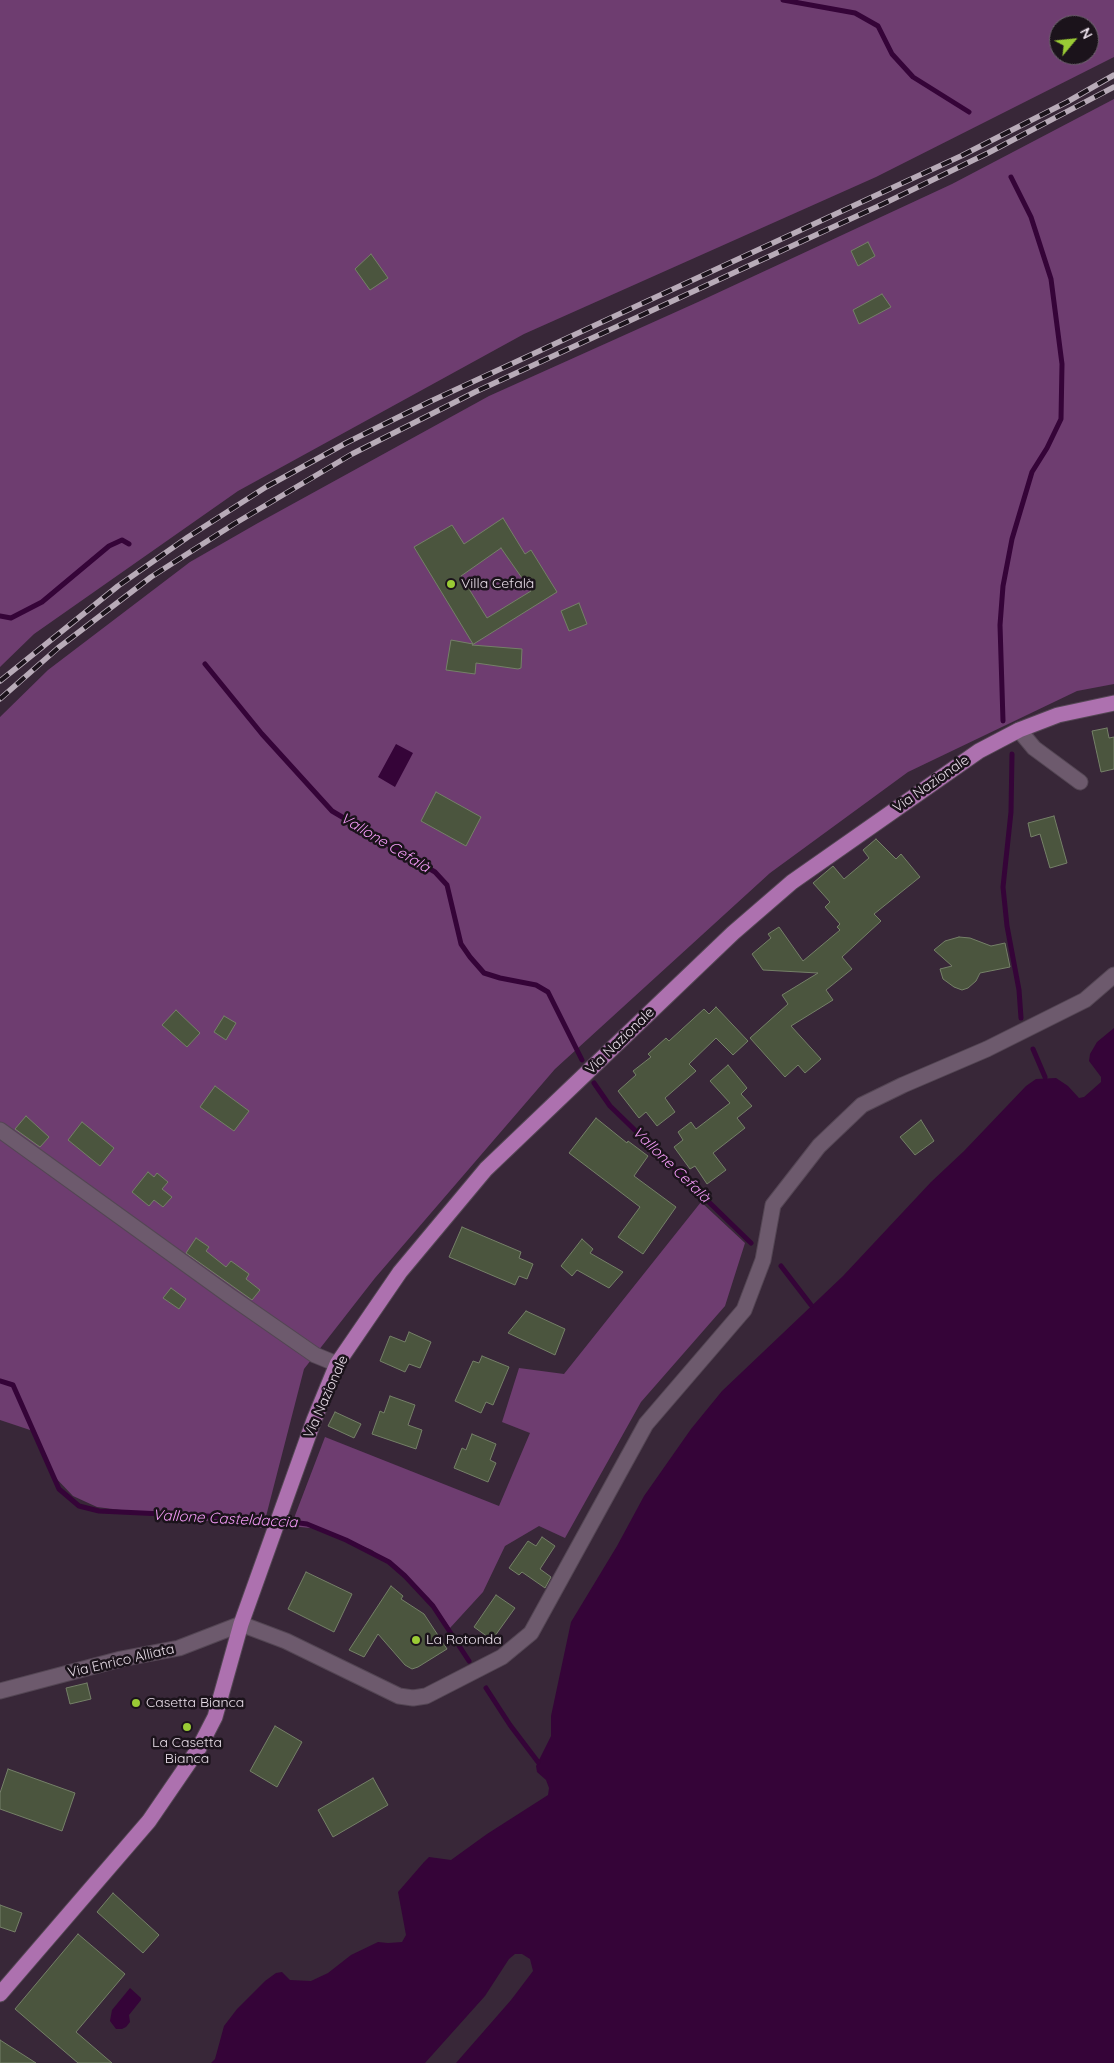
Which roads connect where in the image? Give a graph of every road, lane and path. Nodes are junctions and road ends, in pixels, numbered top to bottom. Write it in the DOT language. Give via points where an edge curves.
graph roads {
  1 [pos="1114,703"];
  2 [pos="1019,730"];
  3 [pos="1080,782"];
  4 [pos="1114,975"];
  5 [pos="0,1130"];
  6 [pos="338,1364"];
  7 [pos="241,1624"];
  8 [pos="0,1690"];
  9 [pos="0,1994"];
  1 -- 2 [label="main road, Via Nazionale" via="1058,715"];
  2 -- 3 [label="street" via="1034,748"];
  2 -- 6 [label="main road, Via Nazionale" via="979,751 792,882 733,933 486,1168 400,1272"];
  4 -- 7 [label="street" via="1085,1000 987,1049 862,1105 819,1146 774,1205 763,1260 744,1310 646,1424 531,1633 502,1657 426,1696 413,1698 399,1696 286,1641"];
  5 -- 6 [label="street" via="315,1355"];
  6 -- 7 [label="main road, Via Nazionale"];
  7 -- 8 [label="street, Via Enrico Alliata" via="179,1648 121,1659"];
  7 -- 9 [label="main road, Via Nazionale" via="215,1717 199,1748 149,1821"];
}
